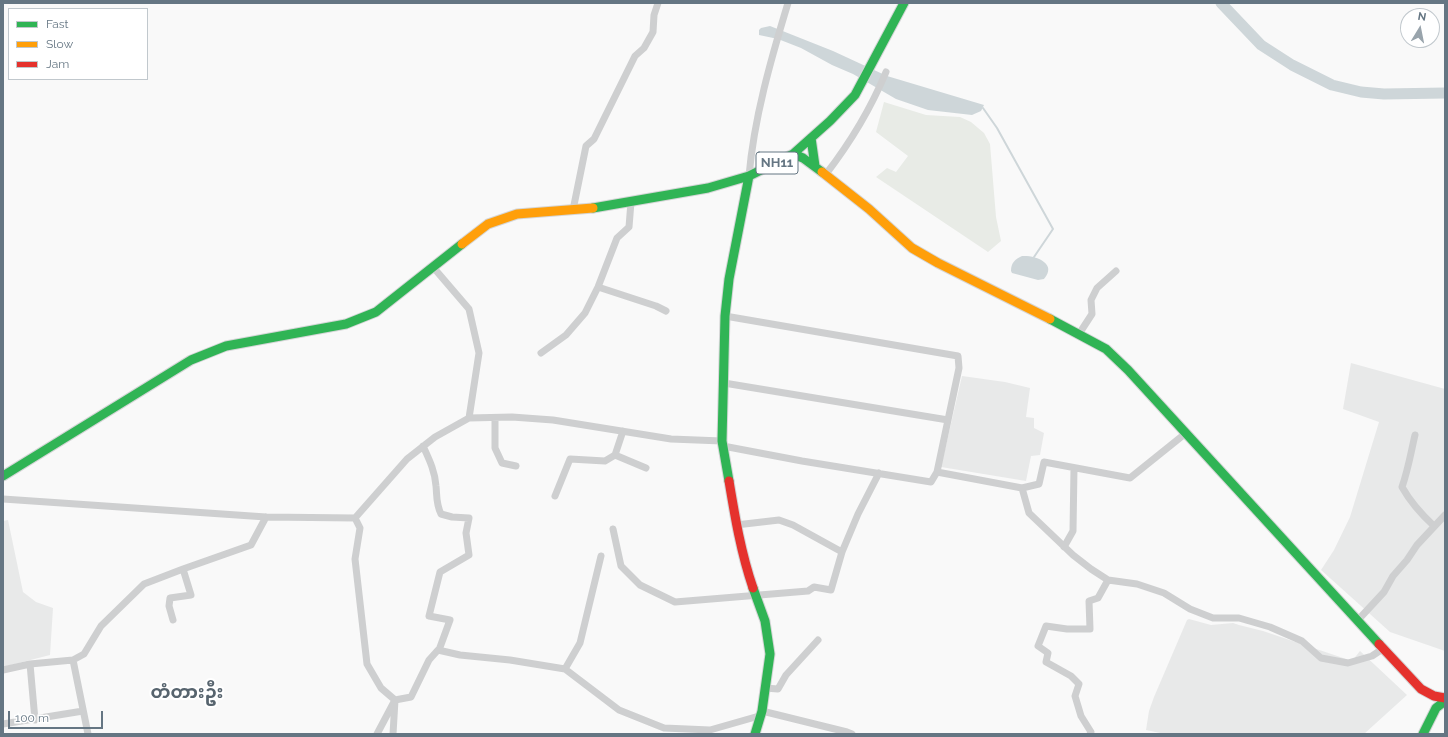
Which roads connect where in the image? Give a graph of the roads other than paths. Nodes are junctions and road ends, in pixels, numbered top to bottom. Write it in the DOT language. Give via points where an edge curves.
graph roads {
  1 [pos="658,3"];
  2 [pos="788,3"];
  3 [pos="903,6"];
  4 [pos="886,72"];
  5 [pos="811,138"];
  6 [pos="793,154"];
  7 [pos="815,166"];
  8 [pos="826,174"];
  9 [pos="748,176"];
  10 [pos="632,202"];
  11 [pos="573,210"];
  12 [pos="433,267"];
  13 [pos="1116,271"];
  14 [pos="598,287"];
  15 [pos="666,311"];
  16 [pos="725,316"];
  17 [pos="1079,334"];
  18 [pos="541,353"];
  19 [pos="724,383"];
  20 [pos="469,418"];
  21 [pos="495,418"];
  22 [pos="948,420"];
  23 [pos="623,431"];
  24 [pos="1186,433"];
  25 [pos="1415,435"];
  26 [pos="722,444"];
  27 [pos="423,446"];
  28 [pos="615,455"];
  29 [pos="516,466"];
  30 [pos="646,468"];
  31 [pos="1074,468"];
  32 [pos="937,472"];
  33 [pos="879,474"];
  34 [pos="3,476"];
  35 [pos="1022,488"];
  36 [pos="555,496"];
  37 [pos="3,499"];
  38 [pos="1445,515"];
  39 [pos="266,517"];
  40 [pos="355,518"];
  41 [pos="736,525"];
  42 [pos="1434,526"];
  43 [pos="613,529"];
  44 [pos="1064,547"];
  45 [pos="842,552"];
  46 [pos="601,556"];
  47 [pos="183,569"];
  48 [pos="1108,580"];
  49 [pos="756,595"];
  50 [pos="173,620"];
  51 [pos="1358,620"];
  52 [pos="818,640"];
  53 [pos="1384,648"];
  54 [pos="439,650"];
  55 [pos="73,660"];
  56 [pos="30,664"];
  57 [pos="565,669"];
  58 [pos="3,670"];
  59 [pos="765,688"];
  60 [pos="1421,688"];
  61 [pos="1445,698"];
  62 [pos="395,700"];
  63 [pos="1445,701"];
  64 [pos="83,711"];
  65 [pos="761,714"];
  66 [pos="1432,717"];
  67 [pos="35,720"];
  68 [pos="3,724"];
  69 [pos="88,734"];
  70 [pos="377,734"];
  71 [pos="393,734"];
  72 [pos="755,734"];
  73 [pos="852,734"];
  74 [pos="1090,734"];
  75 [pos="1423,734"];
  76 [pos="1433,734"];
  1 -- 11 [label="street" via="653,32 644,48 635,56 594,139 586,146"];
  2 -- 9 [label="street" via="751,150"];
  3 -- 5 [label="main road" via="855,95"];
  4 -- 8 [label="street" via="876,95 841,155"];
  5 -- 6 [label="main road"];
  5 -- 7 [label="main road"];
  6 -- 7 [label="main road, NH11"];
  6 -- 9 [label="main road, NH11"];
  7 -- 8 [label="main road, NH11"];
  8 -- 17 [label="main road, NH11" via="912,248"];
  9 -- 10 [label="main road, NH11" via="708,188"];
  9 -- 16 [label="main road"];
  10 -- 11 [label="main road, NH11"];
  10 -- 14 [label="street" via="629,227 617,238"];
  11 -- 12 [label="main road, NH11" via="517,214 488,224"];
  12 -- 20 [label="street" via="469,309 479,353"];
  12 -- 34 [label="main road, NH11" via="376,312 346,324 226,346 191,360"];
  13 -- 17 [label="street" via="1097,288 1091,300 1092,314"];
  14 -- 15 [label="street"];
  14 -- 18 [label="street" via="585,313 566,335"];
  16 -- 19 [label="main road"];
  16 -- 22 [label="street" via="958,356 959,368"];
  17 -- 24 [label="main road, NH11" via="1106,349"];
  19 -- 22 [label="street"];
  19 -- 26 [label="main road"];
  20 -- 21 [label="street"];
  20 -- 27 [label="street"];
  21 -- 23 [label="street" via="554,420"];
  21 -- 29 [label="street" via="494,448 502,463"];
  22 -- 32 [label="street"];
  23 -- 26 [label="street"];
  23 -- 28 [label="street"];
  24 -- 31 [label="street" via="1130,478"];
  24 -- 51 [label="main road, NH11"];
  25 -- 42 [label="street" via="1402,487 1411,503"];
  26 -- 33 [label="street"];
  26 -- 41 [label="main road"];
  27 -- 40 [label="street" via="406,459"];
  27 -- 54 [label="street" via="433,467 437,506 441,514 469,518 466,533 469,555 440,572 429,616 450,620"];
  28 -- 30 [label="street"];
  28 -- 36 [label="street" via="606,461 570,459"];
  31 -- 35 [label="street" via="1044,462 1039,484"];
  31 -- 44 [label="street" via="1073,531"];
  32 -- 33 [label="street" via="931,482"];
  32 -- 35 [label="street"];
  33 -- 45 [label="street"];
  35 -- 44 [label="street" via="1029,513"];
  37 -- 39 [label="street"];
  38 -- 42 [label="street"];
  39 -- 40 [label="street"];
  39 -- 47 [label="street" via="251,545"];
  40 -- 62 [label="street" via="360,528 355,559 367,664 381,688"];
  41 -- 45 [label="street" via="779,520"];
  41 -- 49 [label="main road"];
  42 -- 51 [label="street" via="1393,576 1384,592"];
  43 -- 49 [label="street" via="621,566 640,585 676,602"];
  44 -- 48 [label="street"];
  45 -- 49 [label="street" via="831,590 814,587 808,590"];
  46 -- 57 [label="street" via="580,643"];
  47 -- 50 [label="street" via="191,595 170,598 169,606"];
  47 -- 55 [label="street" via="144,584 101,626 84,654"];
  48 -- 53 [label="street" via="1137,584 1164,593 1190,609 1213,618 1239,618 1270,627 1302,641 1321,658 1348,663 1372,656"];
  48 -- 74 [label="street" via="1098,598 1089,601 1090,629 1046,626 1038,646 1048,653 1046,662 1071,676 1079,684 1075,696"];
  49 -- 59 [label="main road" via="765,620 770,654"];
  51 -- 53 [label="main road, NH11"];
  52 -- 59 [label="street" via="786,675 778,689"];
  53 -- 60 [label="main road, NH11"];
  54 -- 57 [label="street"];
  54 -- 62 [label="street" via="429,660 411,697"];
  55 -- 56 [label="street"];
  55 -- 64 [label="street"];
  56 -- 58 [label="street"];
  56 -- 67 [label="street"];
  57 -- 65 [label="street" via="619,710 664,728 710,730"];
  59 -- 65 [label="main road"];
  60 -- 61 [label="main road, NH11" via="1434,696"];
  60 -- 66 [label="main road, NH11"];
  62 -- 70 [label="street"];
  62 -- 71 [label="street"];
  63 -- 66 [label="main road" via="1436,708"];
  64 -- 67 [label="street"];
  64 -- 69 [label="street"];
  65 -- 72 [label="main road"];
  65 -- 73 [label="street"];
  66 -- 75 [label="main road"];
  66 -- 76 [label="main road"];
  67 -- 68 [label="street"];
}
